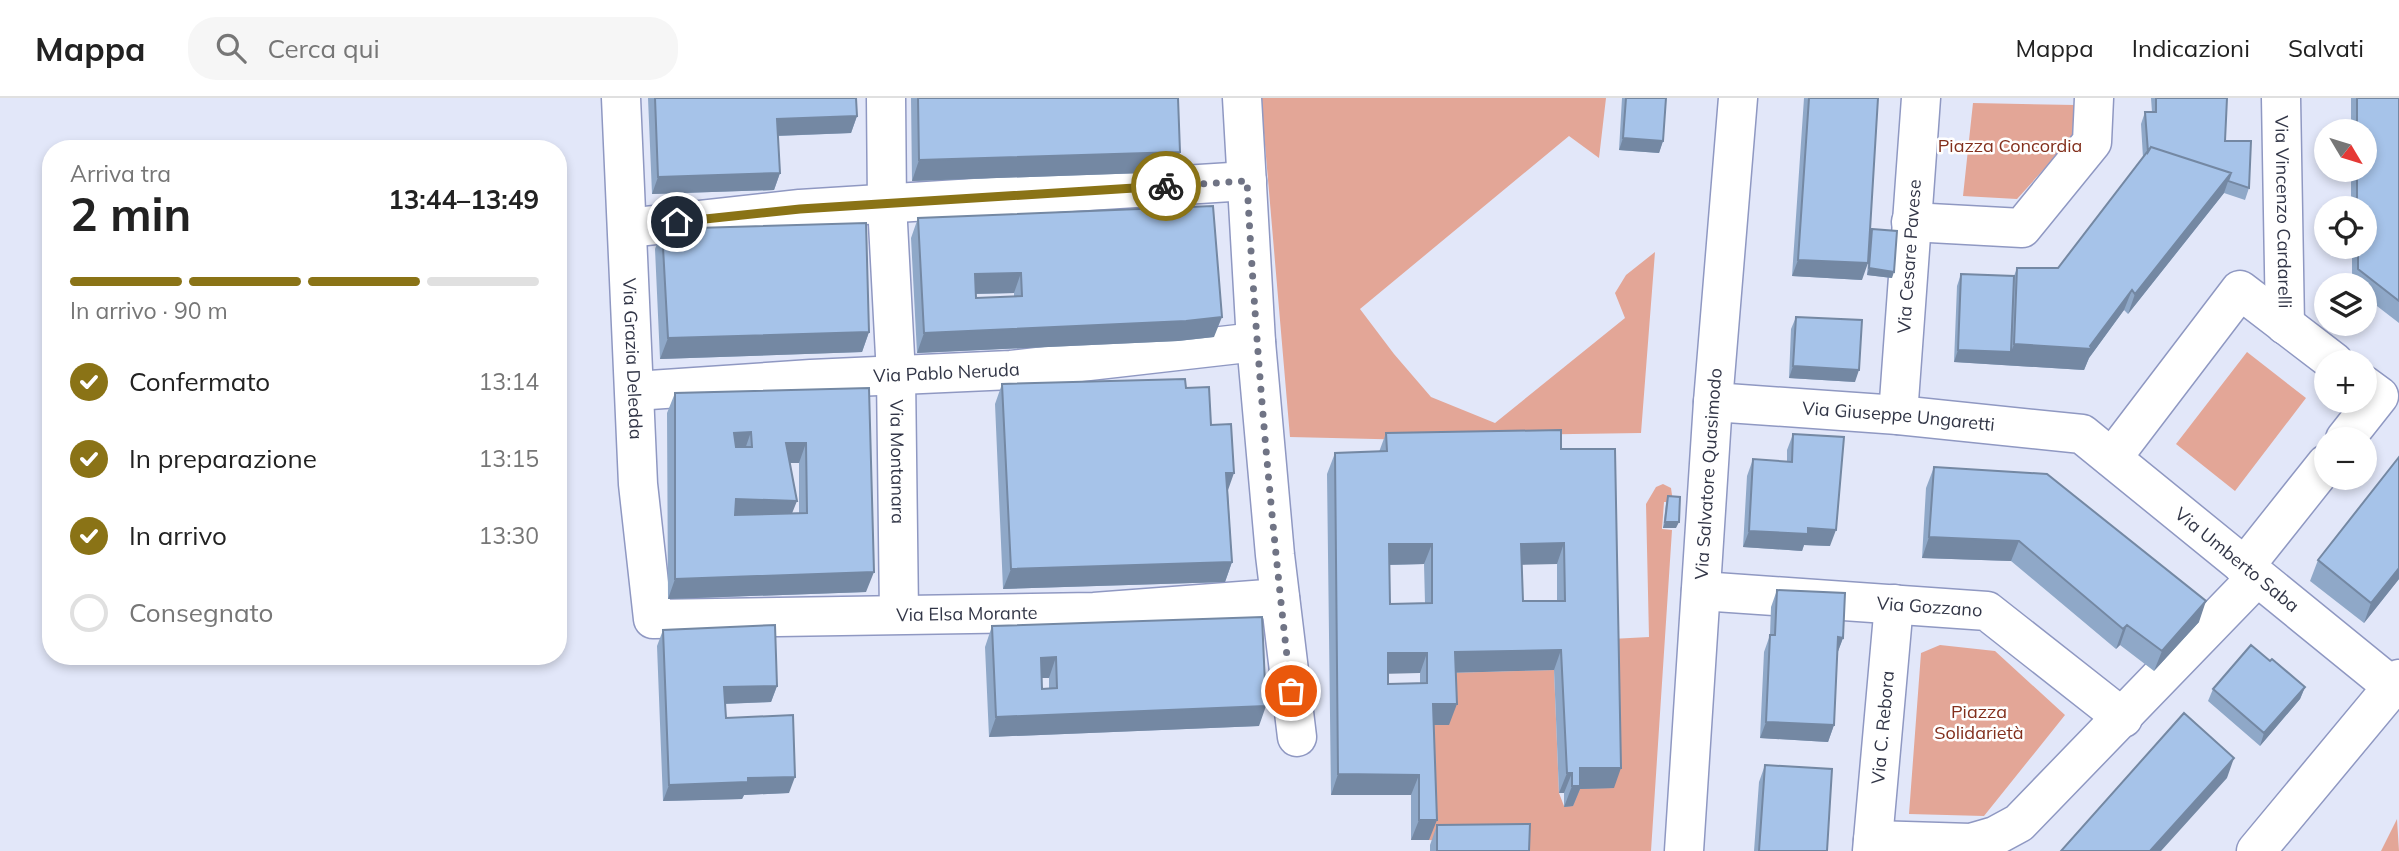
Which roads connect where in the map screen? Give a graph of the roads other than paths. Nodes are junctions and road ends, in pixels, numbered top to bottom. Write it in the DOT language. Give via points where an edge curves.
graph roads {
  1 [pos="621,98"];
  2 [pos="886,98"];
  3 [pos="1242,98"];
  4 [pos="1738,98"];
  5 [pos="1920,98"];
  6 [pos="2094,98"];
  7 [pos="2281,98"];
  8 [pos="1247,181"];
  9 [pos="887,204"];
  10 [pos="1911,222"];
  11 [pos="628,228"];
  12 [pos="2285,325"];
  13 [pos="1256,342"];
  14 [pos="2318,350"];
  15 [pos="896,375"];
  16 [pos="2381,388"];
  17 [pos="635,391"];
  18 [pos="1713,401"];
  19 [pos="1898,415"];
  20 [pos="2353,427"];
  21 [pos="2082,435"];
  22 [pos="2112,458"];
  23 [pos="2314,481"];
  24 [pos="2251,572"];
  25 [pos="1701,591"];
  26 [pos="1280,598"];
  27 [pos="1894,604"];
  28 [pos="899,614"];
  29 [pos="653,619"];
  30 [pos="2396,683"];
  31 [pos="2123,718"];
  32 [pos="1297,737"];
  33 [pos="1872,846"];
  34 [pos="1684,851"];
  35 [pos="2256,851"];
  1 -- 11 [label="street, Via Grazia Deledda"];
  2 -- 9 [label="street, Via Montanara"];
  3 -- 8 [label="street"];
  4 -- 18 [label="street, Via Salvatore Quasimodo"];
  5 -- 10 [label="street, Via Cesare Pavese"];
  6 -- 10 [label="street" via="2092,142 2022,228"];
  7 -- 12 [label="street, Via Vincenzo Cardarelli"];
  8 -- 9 [label="street"];
  8 -- 13 [label="street"];
  9 -- 11 [label="street"];
  9 -- 15 [label="street, Via Montanara"];
  10 -- 19 [label="street, Via Cesare Pavese"];
  11 -- 17 [label="street, Via Grazia Deledda"];
  12 -- 14 [label="street"];
  12 -- 22 [label="street" via="2240,290"];
  13 -- 15 [label="street, Via Pablo Neruda" via="1012,370"];
  13 -- 26 [label="street"];
  15 -- 17 [label="street, Via Pablo Neruda"];
  15 -- 28 [label="street, Via Montanara"];
  16 -- 20 [label="street"];
  17 -- 29 [label="street, Via Grazia Deledda" via="638,484"];
  18 -- 19 [label="street, Via Giuseppe Ungaretti"];
  18 -- 25 [label="street, Via Salvatore Quasimodo"];
  19 -- 21 [label="street, Via Giuseppe Ungaretti"];
  21 -- 22 [label="street, Via Umberto Saba"];
  22 -- 24 [label="street, Via Umberto Saba"];
  23 -- 24 [label="street"];
  24 -- 30 [label="street, Via Umberto Saba"];
  24 -- 31 [label="street"];
  25 -- 27 [label="street, Via Gozzano"];
  25 -- 34 [label="street, Via Salvatore Quasimodo"];
  26 -- 28 [label="street, Via Elsa Morante" via="1094,612"];
  26 -- 32 [label="street"];
  27 -- 31 [label="street, Via Gozzano" via="1987,611"];
  27 -- 33 [label="street, Via C. Rebora"];
  28 -- 29 [label="street, Via Elsa Morante"];
  30 -- 35 [label="street"];
  31 -- 33 [label="street" via="2019,822 1995,836 1971,843"];
}
